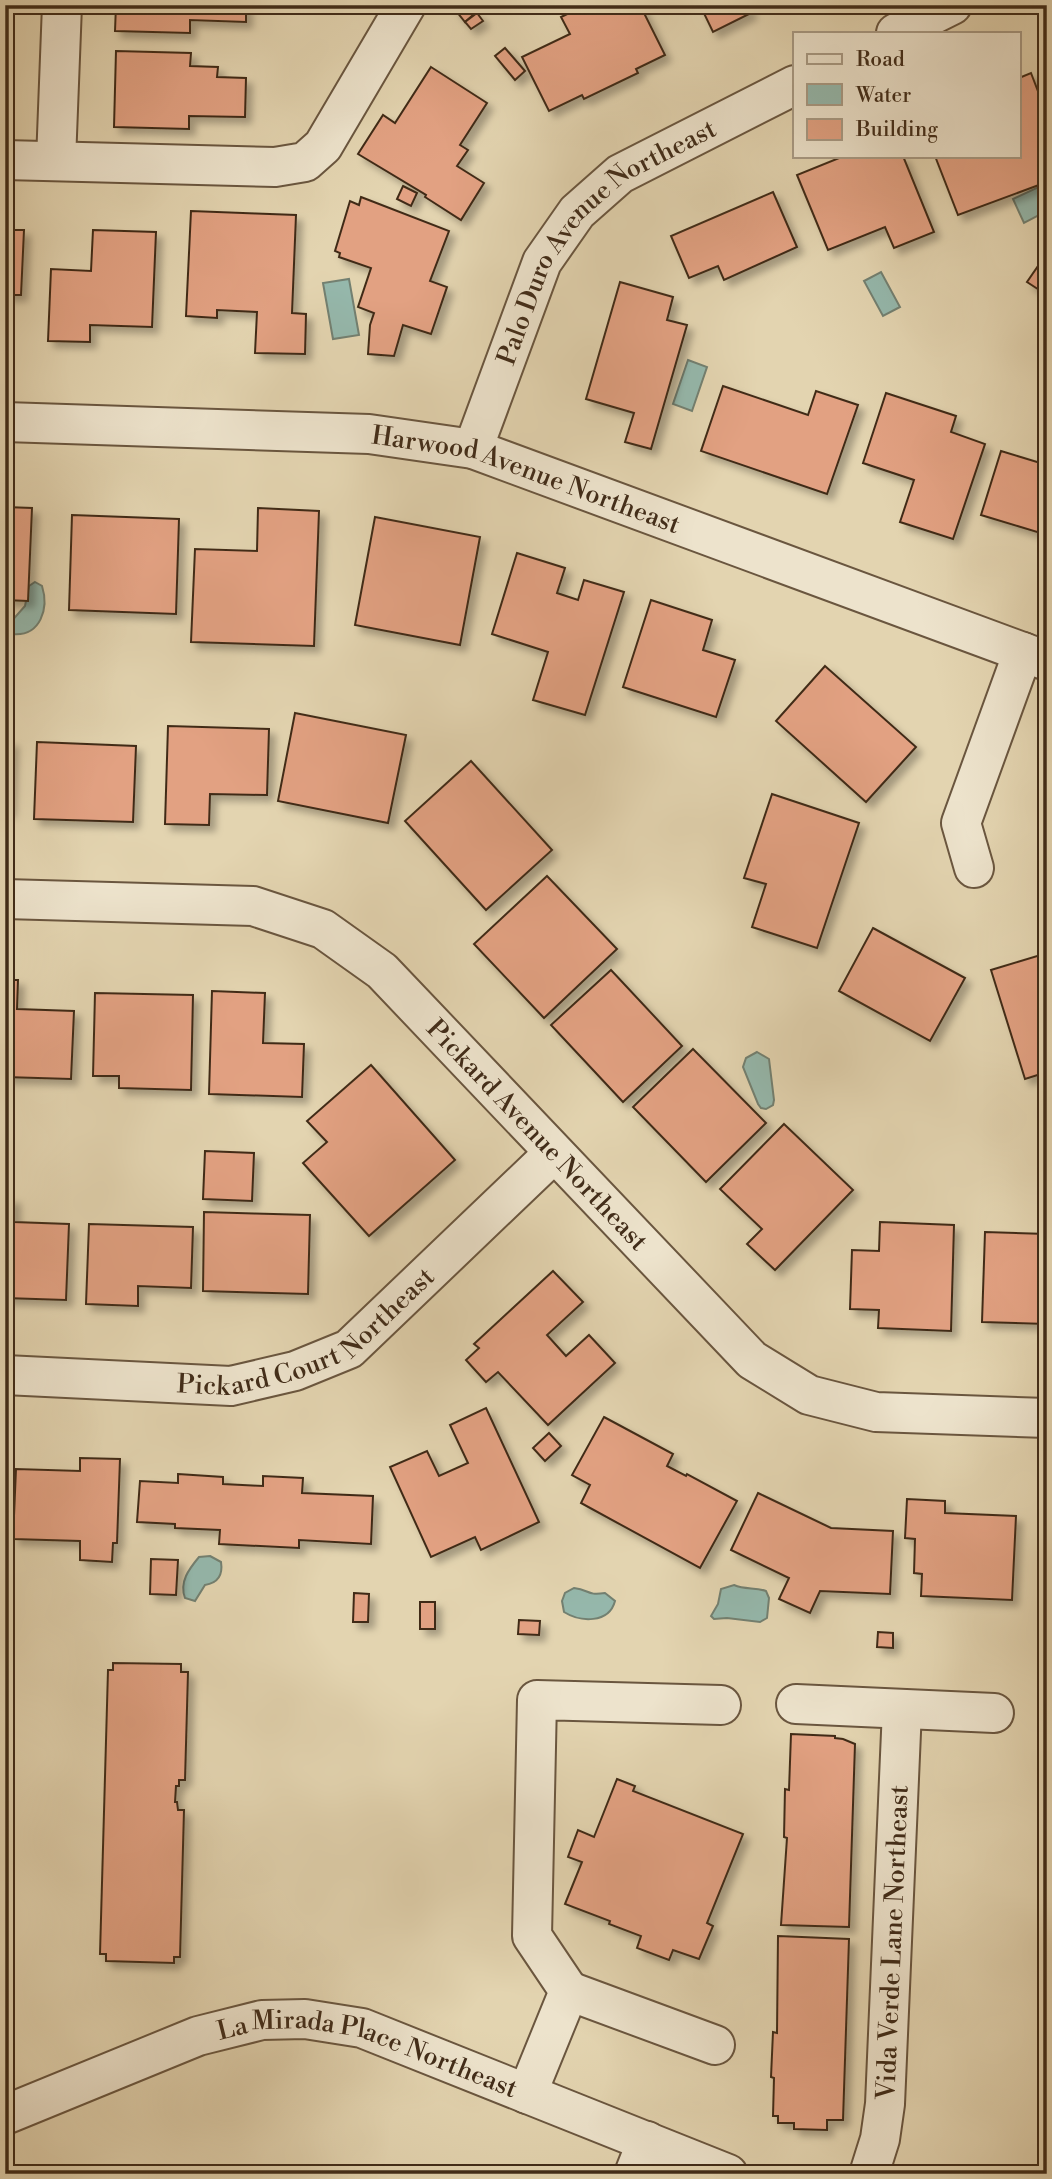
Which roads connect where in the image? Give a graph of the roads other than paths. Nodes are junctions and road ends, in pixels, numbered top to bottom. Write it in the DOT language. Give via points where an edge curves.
graph roads {
  1 [pos="62,5"];
  2 [pos="406,5"];
  3 [pos="952,5"];
  4 [pos="899,32"];
  5 [pos="793,86"];
  6 [pos="5,160"];
  7 [pos="56,161"];
  8 [pos="5,422"];
  9 [pos="472,449"];
  10 [pos="1035,657"];
  11 [pos="974,868"];
  12 [pos="5,898"];
  13 [pos="554,1153"];
  14 [pos="5,1375"];
  15 [pos="1047,1418"];
  16 [pos="796,1704"];
  17 [pos="720,1705"];
  18 [pos="902,1709"];
  19 [pos="994,1713"];
  20 [pos="569,1991"];
  21 [pos="715,2045"];
  22 [pos="527,2094"];
  23 [pos="5,2115"];
  24 [pos="640,2157"];
  25 [pos="706,2170"];
  26 [pos="869,2174"];
  1 -- 7 [label="street"];
  2 -- 7 [label="street" via="323,146 305,162 275,167"];
  3 -- 4 [label="street"];
  5 -- 9 [label="street, Palo Duro Avenue Northeast" via="620,174 577,212 542,262"];
  6 -- 7 [label="street"];
  8 -- 9 [label="street, Harwood Avenue Northeast" via="369,434"];
  9 -- 10 [label="street, Harwood Avenue Northeast"];
  10 -- 11 [label="street, Harwood Avenue Northeast" via="961,823"];
  12 -- 13 [label="street, Pickard Avenue Northeast" via="253,906 323,929 382,971"];
  13 -- 14 [label="street, Pickard Court Northeast" via="349,1349 295,1371 231,1386"];
  13 -- 15 [label="street, Pickard Avenue Northeast" via="752,1360 809,1395 876,1412"];
  16 -- 18 [label="street"];
  17 -- 20 [label="street" via="537,1700 532,1936"];
  18 -- 19 [label="street"];
  18 -- 26 [label="street, Vida Verde Lane Northeast" via="885,2104"];
  20 -- 21 [label="street"];
  20 -- 22 [label="street"];
  22 -- 23 [label="street, La Mirada Place Northeast" via="362,2028 305,2019 262,2020 198,2036"];
  22 -- 24 [label="street, La Mirada Place Northeast"];
  24 -- 25 [label="street, La Mirada Place Northeast"];
}
